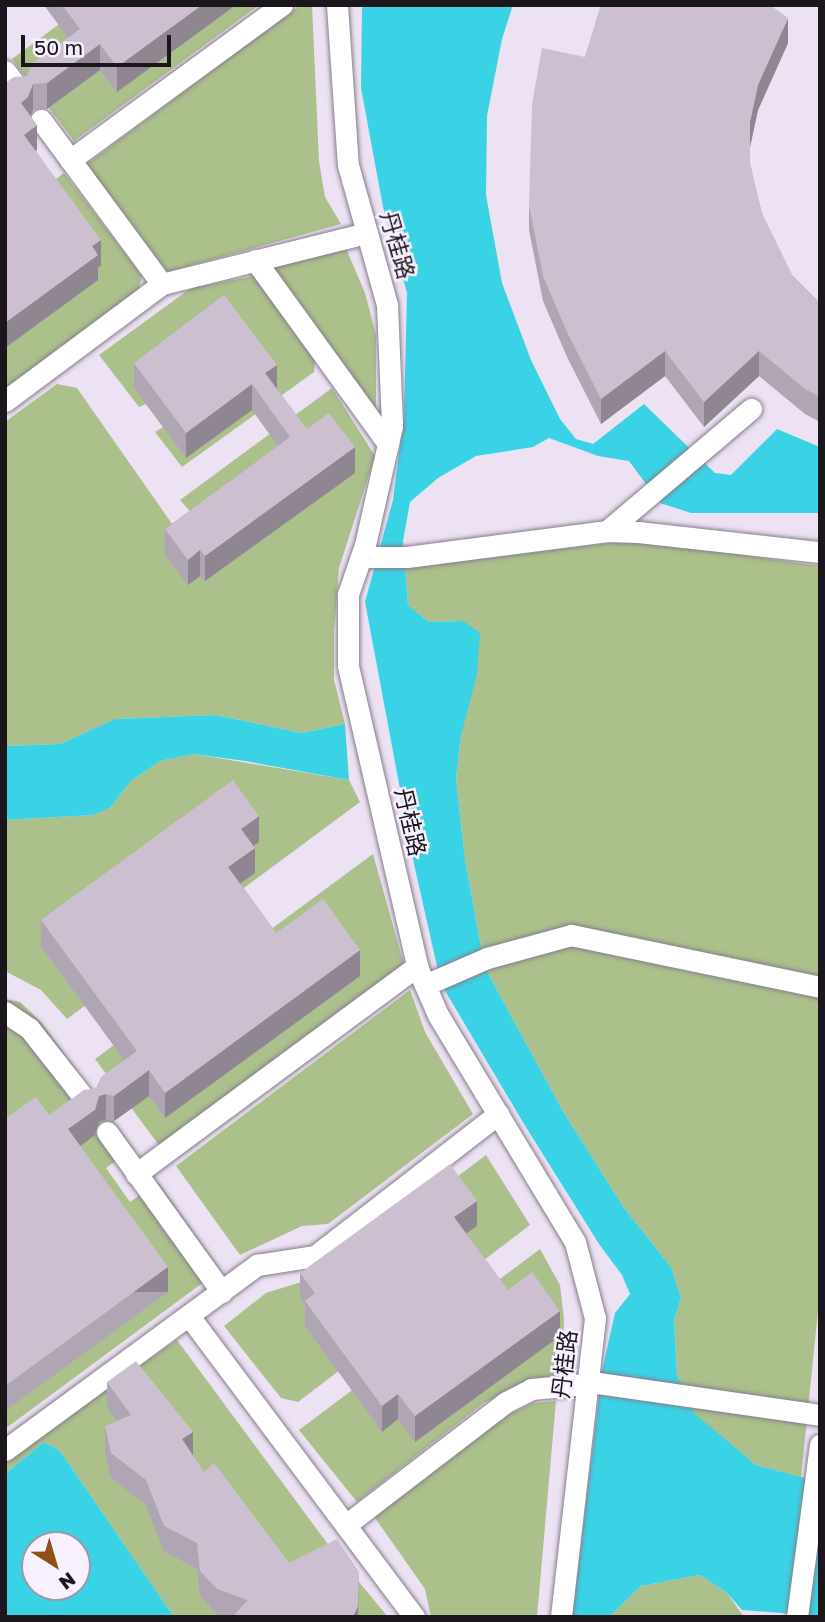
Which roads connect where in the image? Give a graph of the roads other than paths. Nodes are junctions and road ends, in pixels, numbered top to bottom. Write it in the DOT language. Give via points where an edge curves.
graph roads {
  1 [pos="282,5"];
  2 [pos="337,5"];
  3 [pos="5,71"];
  4 [pos="20,91"];
  5 [pos="41,120"];
  6 [pos="70,160"];
  7 [pos="367,233"];
  8 [pos="255,260"];
  9 [pos="162,284"];
  10 [pos="5,401"];
  11 [pos="751,409"];
  12 [pos="388,444"];
  13 [pos="607,531"];
  14 [pos="820,552"];
  15 [pos="362,557"];
  16 [pos="426,977"];
  17 [pos="820,987"];
  18 [pos="5,1012"];
  19 [pos="88,1103"];
  20 [pos="498,1114"];
  21 [pos="107,1132"];
  22 [pos="136,1174"];
  23 [pos="222,1292"];
  24 [pos="189,1316"];
  25 [pos="593,1383"];
  26 [pos="820,1415"];
  27 [pos="820,1445"];
  28 [pos="5,1450"];
  29 [pos="347,1524"];
  30 [pos="414,1617"];
  31 [pos="561,1617"];
  32 [pos="797,1617"];
  1 -- 6 [label="street"];
  2 -- 7 [label="street, 丹桂路" via="348,165"];
  3 -- 4 [label="street"];
  5 -- 6 [label="street"];
  6 -- 9 [label="street"];
  7 -- 8 [label="street"];
  7 -- 12 [label="street, 丹桂路" via="387,304 392,426"];
  8 -- 9 [label="street"];
  8 -- 12 [label="street"];
  9 -- 10 [label="street"];
  11 -- 13 [label="street"];
  12 -- 15 [label="street, 丹桂路"];
  13 -- 14 [label="street"];
  13 -- 15 [label="street" via="407,556"];
  15 -- 16 [label="street, 丹桂路" via="348,594 348,666"];
  16 -- 17 [label="street" via="571,935"];
  16 -- 20 [label="street, 丹桂路" via="438,1015"];
  16 -- 22 [label="street"];
  18 -- 19 [label="street" via="29,1028"];
  20 -- 23 [label="street" via="315,1256 257,1265"];
  20 -- 25 [label="street, 丹桂路" via="575,1242 596,1318"];
  21 -- 22 [label="street"];
  22 -- 23 [label="street"];
  23 -- 24 [label="street"];
  24 -- 28 [label="street"];
  24 -- 29 [label="street"];
  25 -- 26 [label="street"];
  25 -- 29 [label="street" via="531,1389 506,1402"];
  25 -- 31 [label="street, 丹桂路"];
  27 -- 32 [label="street"];
  29 -- 30 [label="street"];
}
